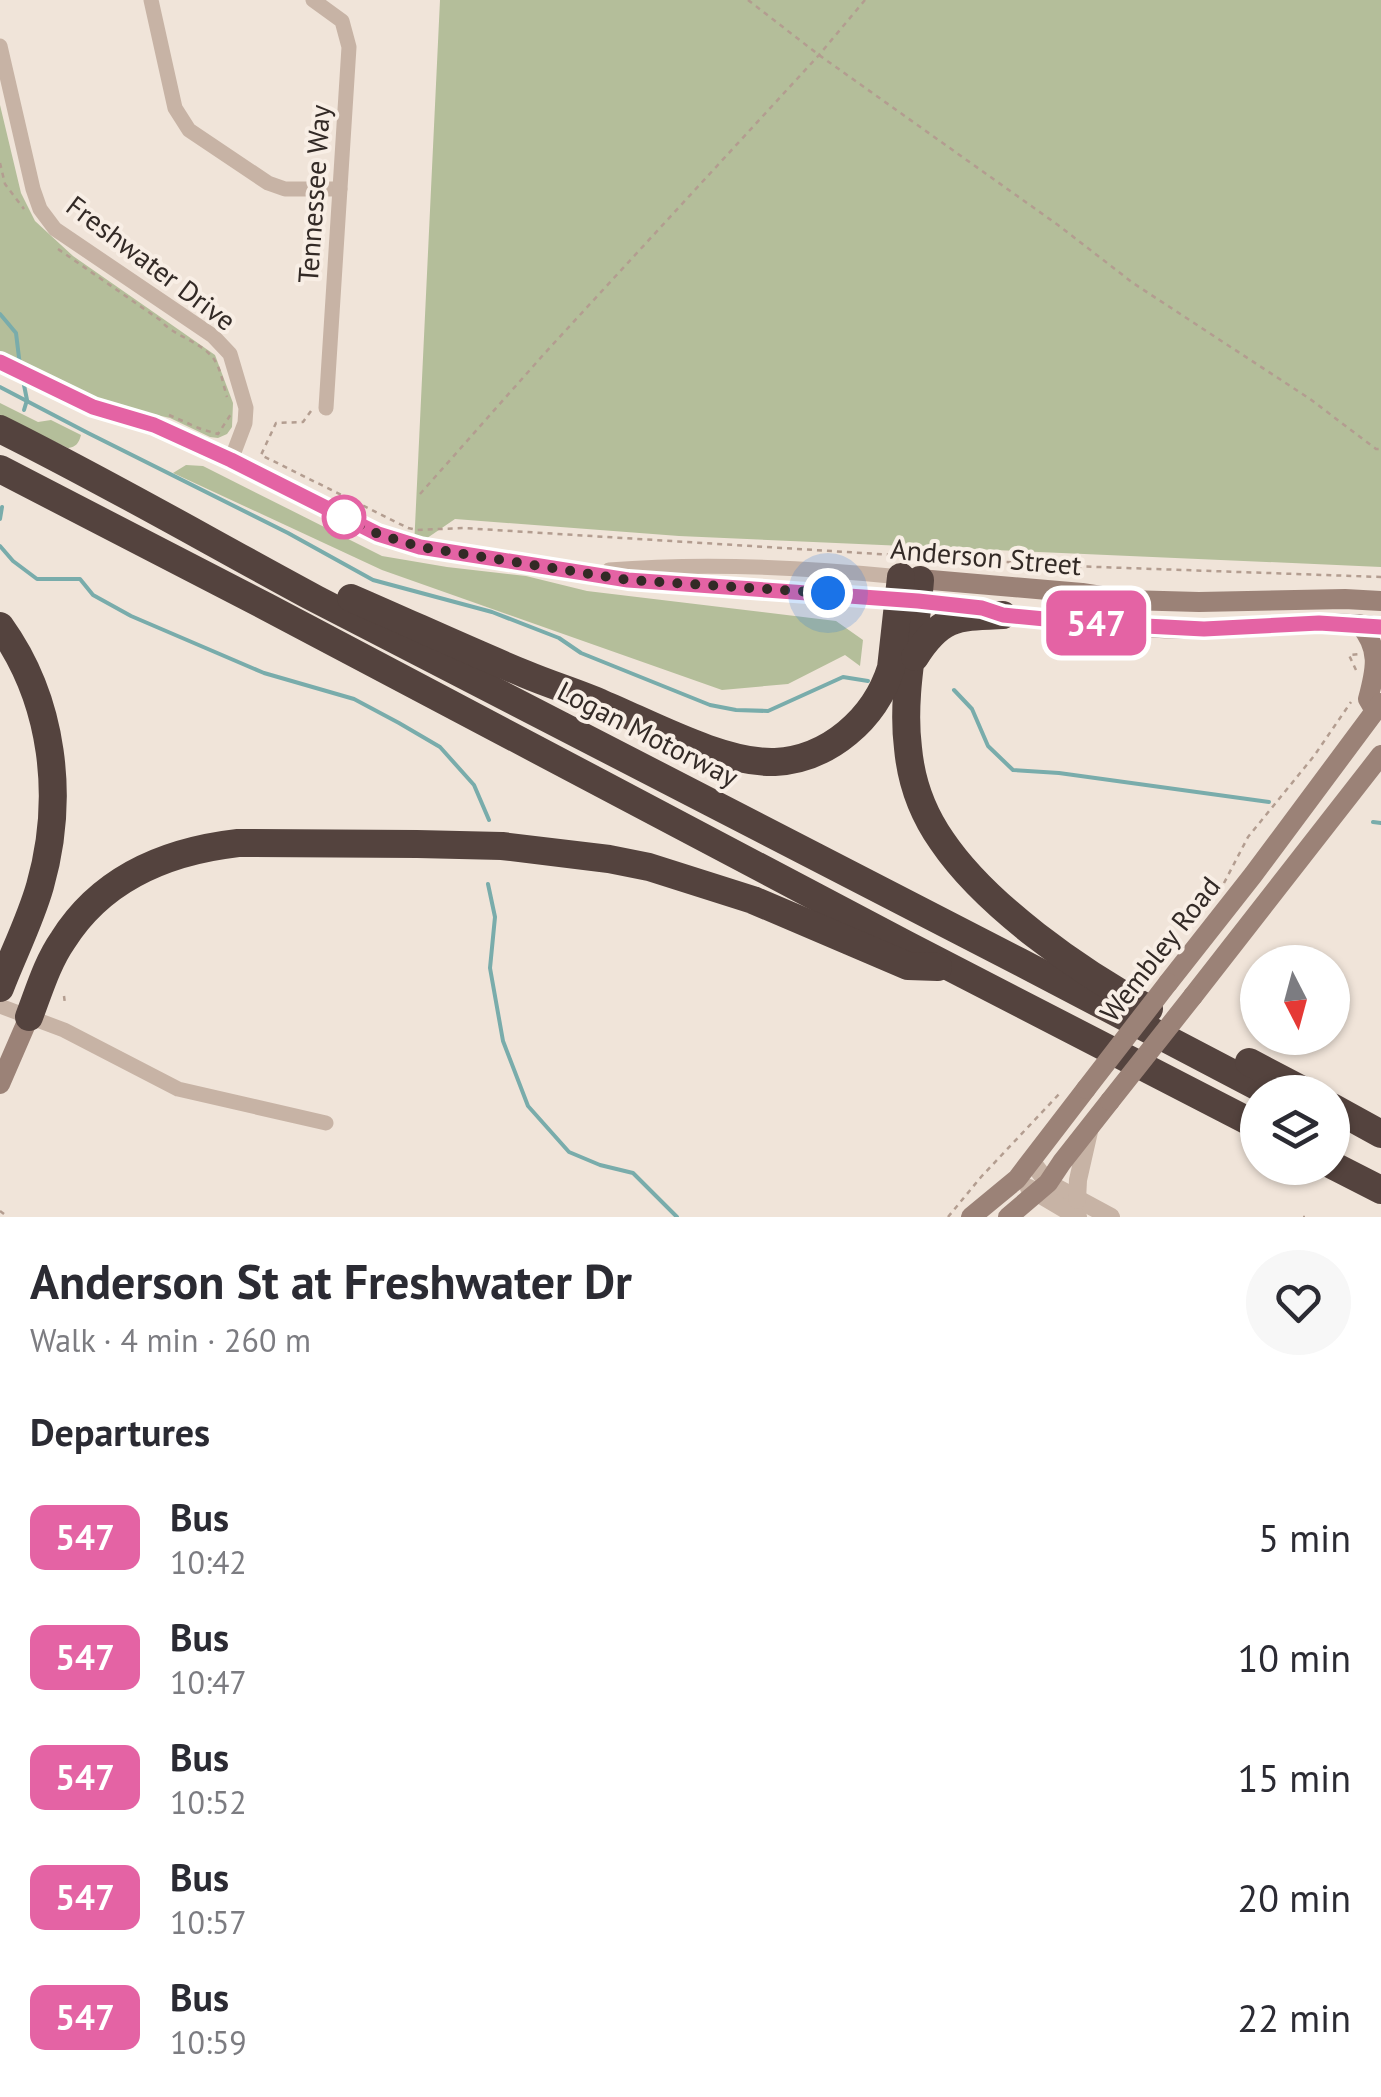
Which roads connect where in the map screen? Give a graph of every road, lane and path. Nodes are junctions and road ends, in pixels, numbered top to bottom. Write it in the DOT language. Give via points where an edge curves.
graph roads {
  1 [pos="150,0"];
  2 [pos="312,0"];
  3 [pos="748,0"];
  4 [pos="865,0"];
  5 [pos="0,46"];
  6 [pos="819,55"];
  7 [pos="0,163"];
  8 [pos="340,189"];
  9 [pos="26,212"];
  10 [pos="57,248"];
  11 [pos="0,362"];
  12 [pos="326,408"];
  13 [pos="0,430"];
  14 [pos="218,434"];
  15 [pos="1381,448"];
  16 [pos="231,460"];
  17 [pos="0,469"];
  18 [pos="420,494"];
  19 [pos="585,572"];
  20 [pos="1381,576"];
  21 [pos="910,589"];
  22 [pos="316,598"];
  23 [pos="1381,600"];
  24 [pos="1003,615"];
  25 [pos="1359,624"];
  26 [pos="0,626"];
  27 [pos="1381,627"];
  28 [pos="1349,655"];
  29 [pos="912,662"];
  30 [pos="1357,672"];
  31 [pos="1354,694"];
  32 [pos="1378,707"];
  33 [pos="1381,755"];
  34 [pos="1223,886"];
  35 [pos="950,967"];
  36 [pos="0,988"];
  37 [pos="64,996"];
  38 [pos="65,1004"];
  39 [pos="0,1006"];
  40 [pos="28,1017"];
  41 [pos="1274,1075"];
  42 [pos="1240,1077"];
  43 [pos="0,1084"];
  44 [pos="1078,1085"];
  45 [pos="1240,1117"];
  46 [pos="1350,1117"];
  47 [pos="326,1123"];
  48 [pos="1090,1127"];
  49 [pos="1381,1134"];
  50 [pos="1350,1137"];
  51 [pos="1381,1153"];
  52 [pos="1032,1162"];
  53 [pos="989,1168"];
  54 [pos="1350,1174"];
  55 [pos="1006,1177"];
  56 [pos="1042,1188"];
  57 [pos="1381,1190"];
  58 [pos="1077,1209"];
  59 [pos="0,1211"];
  60 [pos="8,1217"];
  61 [pos="948,1217"];
  62 [pos="971,1217"];
  63 [pos="1008,1217"];
  64 [pos="1111,1217"];
  1 -- 8 [label="street" via="174,108 189,130 268,183"];
  2 -- 8 [label="street, Tennessee Way" via="342,22 349,46"];
  3 -- 6 [label="path"];
  4 -- 6 [label="path"];
  5 -- 16 [label="street, Freshwater Drive" via="40,209 56,228 230,354 246,408"];
  6 -- 15 [label="path" via="1133,283"];
  6 -- 18 [label="path"];
  7 -- 9 [label="path" via="4,184"];
  8 -- 12 [label="street, Tennessee Way"];
  10 -- 14 [label="path" via="212,356 231,410"];
  11 -- 16 [label="street, Anderson Street"];
  12 -- 20 [label="path" via="312,409 303,422 276,423 261,455 418,530"];
  13 -- 22 [label="highway, Logan Motorway"];
  16 -- 19 [label="street, Anderson Street" via="398,541"];
  17 -- 35 [label="highway"];
  19 -- 21 [label="street, Anderson Street" via="628,580"];
  19 -- 21 [label="street, Anderson Street" via="810,568"];
  21 -- 22 [label="highway" via="891,668 869,711 835,742 803,758 774,762 723,754 345,595"];
  21 -- 23 [label="main road, Anderson Street" via="1199,602"];
  21 -- 24 [label="street, Anderson Street"];
  21 -- 29 [label="highway"];
  22 -- 42 [label="highway, Logan Motorway"];
  24 -- 25 [label="main road, Anderson Street" via="1204,629"];
  24 -- 29 [label="highway" via="941,625"];
  25 -- 27 [label="main road, Anderson Street"];
  25 -- 32 [label="main road" via="1375,652 1368,699"];
  26 -- 36 [label="highway" via="37,699 53,787 39,889"];
  28 -- 30 [label="path"];
  29 -- 41 [label="highway" via="910,764 931,824 963,868 1076,965"];
  31 -- 34 [label="path" via="1248,838"];
  32 -- 44 [label="main road, Wembley Road, bridge" via="1168,982"];
  33 -- 48 [label="main road, Wembley Road, bridge"];
  35 -- 40 [label="highway" via="908,966 754,900 609,859 502,846 238,843 168,857 102,895 63,938"];
  35 -- 45 [label="highway"];
  37 -- 38 [label="path"];
  39 -- 40 [label="street"];
  40 -- 43 [label="main road"];
  40 -- 47 [label="street" via="178,1089"];
  44 -- 52 [label="main road, Wembley Road"];
  44 -- 53 [label="path"];
  46 -- 49 [label="highway"];
  48 -- 56 [label="main road, Wembley Road"];
  48 -- 58 [label="street"];
  50 -- 51 [label="highway"];
  52 -- 55 [label="main road, Wembley Road"];
  52 -- 56 [label="street"];
  53 -- 55 [label="path"];
  53 -- 61 [label="path"];
  54 -- 57 [label="highway"];
  55 -- 56 [label="street"];
  55 -- 62 [label="main road, Wembley Road"];
  56 -- 58 [label="street"];
  56 -- 63 [label="main road, Wembley Road"];
  58 -- 64 [label="street"];
  59 -- 60 [label="path"];
}
